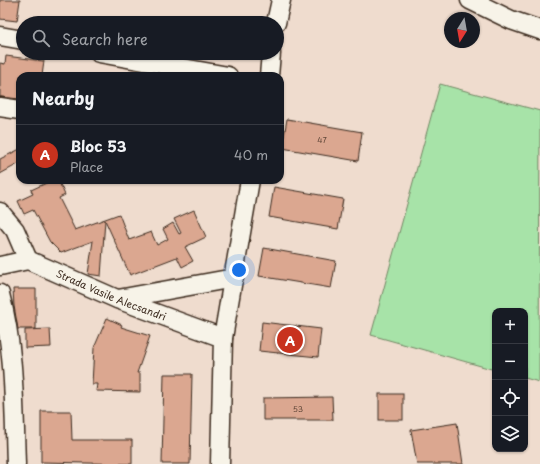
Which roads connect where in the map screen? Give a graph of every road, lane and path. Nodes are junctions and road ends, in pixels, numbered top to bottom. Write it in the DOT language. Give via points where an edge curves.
graph roads {
  1 [pos="281,0"];
  2 [pos="470,0"];
  3 [pos="278,16"];
  4 [pos="540,30"];
  5 [pos="0,36"];
  6 [pos="16,39"];
  7 [pos="138,60"];
  8 [pos="270,60"];
  9 [pos="206,72"];
  10 [pos="269,72"];
  11 [pos="0,107"];
  12 [pos="16,109"];
  13 [pos="249,184"];
  14 [pos="0,212"];
  15 [pos="28,260"];
  16 [pos="0,266"];
  17 [pos="234,278"];
  18 [pos="0,294"];
  19 [pos="117,299"];
  20 [pos="223,338"];
  21 [pos="16,464"];
  22 [pos="220,464"];
  1 -- 3 [label="street"];
  2 -- 4 [label="street" via="511,20"];
  5 -- 6 [label="street"];
  7 -- 9 [label="street"];
  8 -- 10 [label="street"];
  11 -- 12 [label="street"];
  13 -- 17 [label="street"];
  14 -- 15 [label="street" via="15,230"];
  15 -- 16 [label="street"];
  15 -- 19 [label="street, Strada Vasile Alecsandri"];
  17 -- 19 [label="street"];
  17 -- 20 [label="street"];
  18 -- 21 [label="street" via="5,312 13,390"];
  19 -- 20 [label="street, Strada Vasile Alecsandri"];
  20 -- 22 [label="street"];
}
